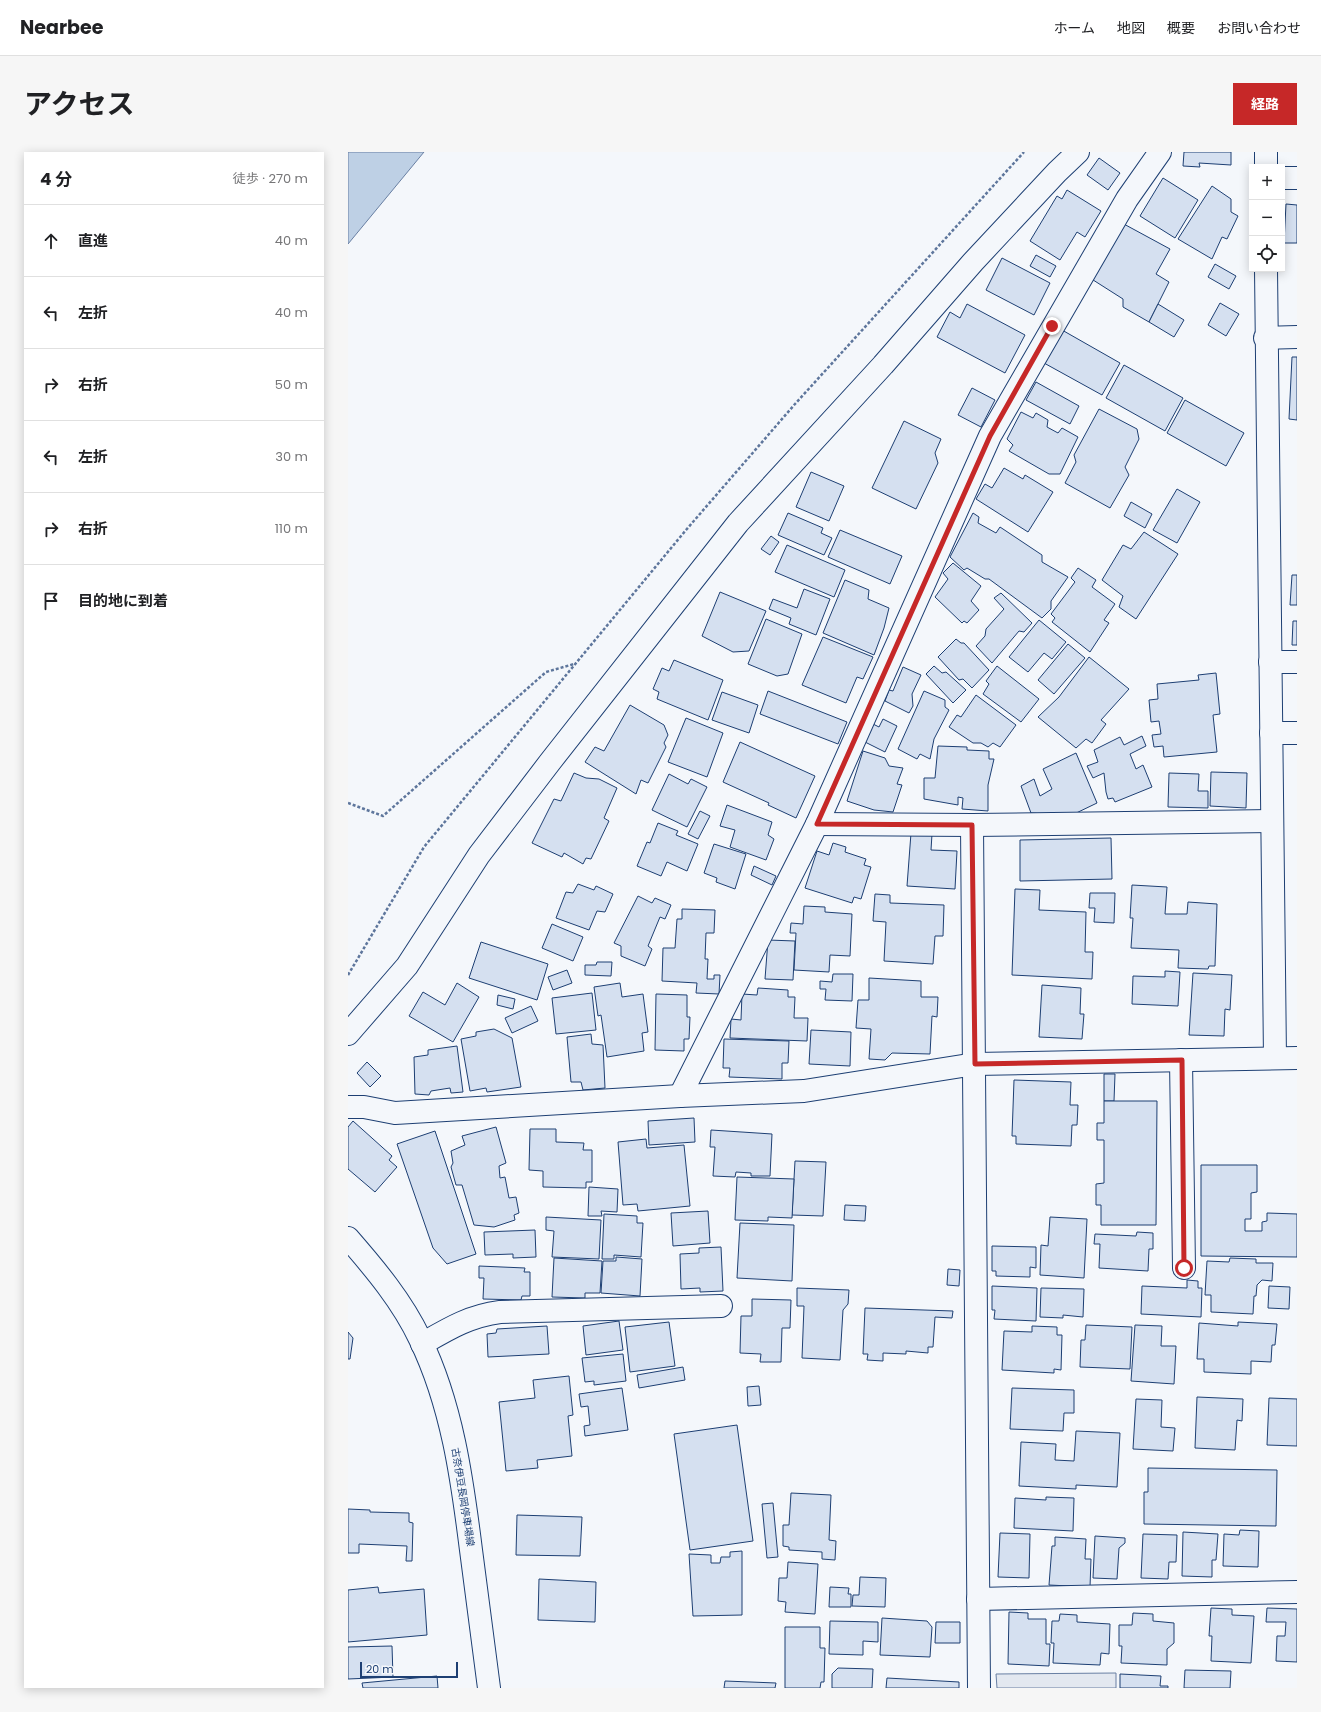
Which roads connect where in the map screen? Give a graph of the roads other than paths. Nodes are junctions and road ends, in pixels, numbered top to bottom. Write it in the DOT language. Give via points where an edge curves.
graph roads {
  1 [pos="1078,152"];
  2 [pos="1160,152"];
  3 [pos="1266,152"];
  4 [pos="1266,164"];
  5 [pos="1285,178"];
  6 [pos="1297,178"];
  7 [pos="1266,272"];
  8 [pos="1297,337"];
  9 [pos="1265,338"];
  10 [pos="1270,662"];
  11 [pos="1297,662"];
  12 [pos="1271,733"];
  13 [pos="1297,733"];
  14 [pos="1272,821"];
  15 [pos="817,824"];
  16 [pos="972,825"];
  17 [pos="348,1034"];
  18 [pos="1275,1058"];
  19 [pos="1297,1058"];
  20 [pos="1182,1060"];
  21 [pos="975,1064"];
  22 [pos="680,1096"];
  23 [pos="348,1107"];
  24 [pos="348,1238"];
  25 [pos="1184,1268"];
  26 [pos="720,1306"];
  27 [pos="422,1344"];
  28 [pos="1297,1592"];
  29 [pos="978,1599"];
  30 [pos="489,1688"];
  31 [pos="979,1688"];
  1 -- 17 [label="street" via="973,262 883,365 738,523 479,855 407,966"];
  2 -- 15 [label="street" via="1127,199 990,436"];
  3 -- 4 [label="street"];
  5 -- 6 [label="street"];
  7 -- 9 [label="street"];
  8 -- 9 [label="street"];
  9 -- 10 [label="street"];
  10 -- 11 [label="street"];
  10 -- 12 [label="street"];
  12 -- 13 [label="street"];
  12 -- 14 [label="street"];
  14 -- 16 [label="street"];
  14 -- 18 [label="street"];
  15 -- 16 [label="street"];
  15 -- 22 [label="street"];
  16 -- 21 [label="street"];
  18 -- 19 [label="street"];
  18 -- 20 [label="street"];
  20 -- 21 [label="street"];
  20 -- 25 [label="street"];
  21 -- 22 [label="street" via="804,1091"];
  21 -- 29 [label="street"];
  22 -- 23 [label="street" via="395,1113 364,1107"];
  24 -- 27 [label="street, 古奈伊豆長岡停車場線" via="381,1276"];
  26 -- 27 [label="street" via="484,1314 460,1322"];
  27 -- 30 [label="street, 古奈伊豆長岡停車場線" via="453,1434 462,1479"];
  28 -- 29 [label="street"];
  29 -- 31 [label="street"];
}
